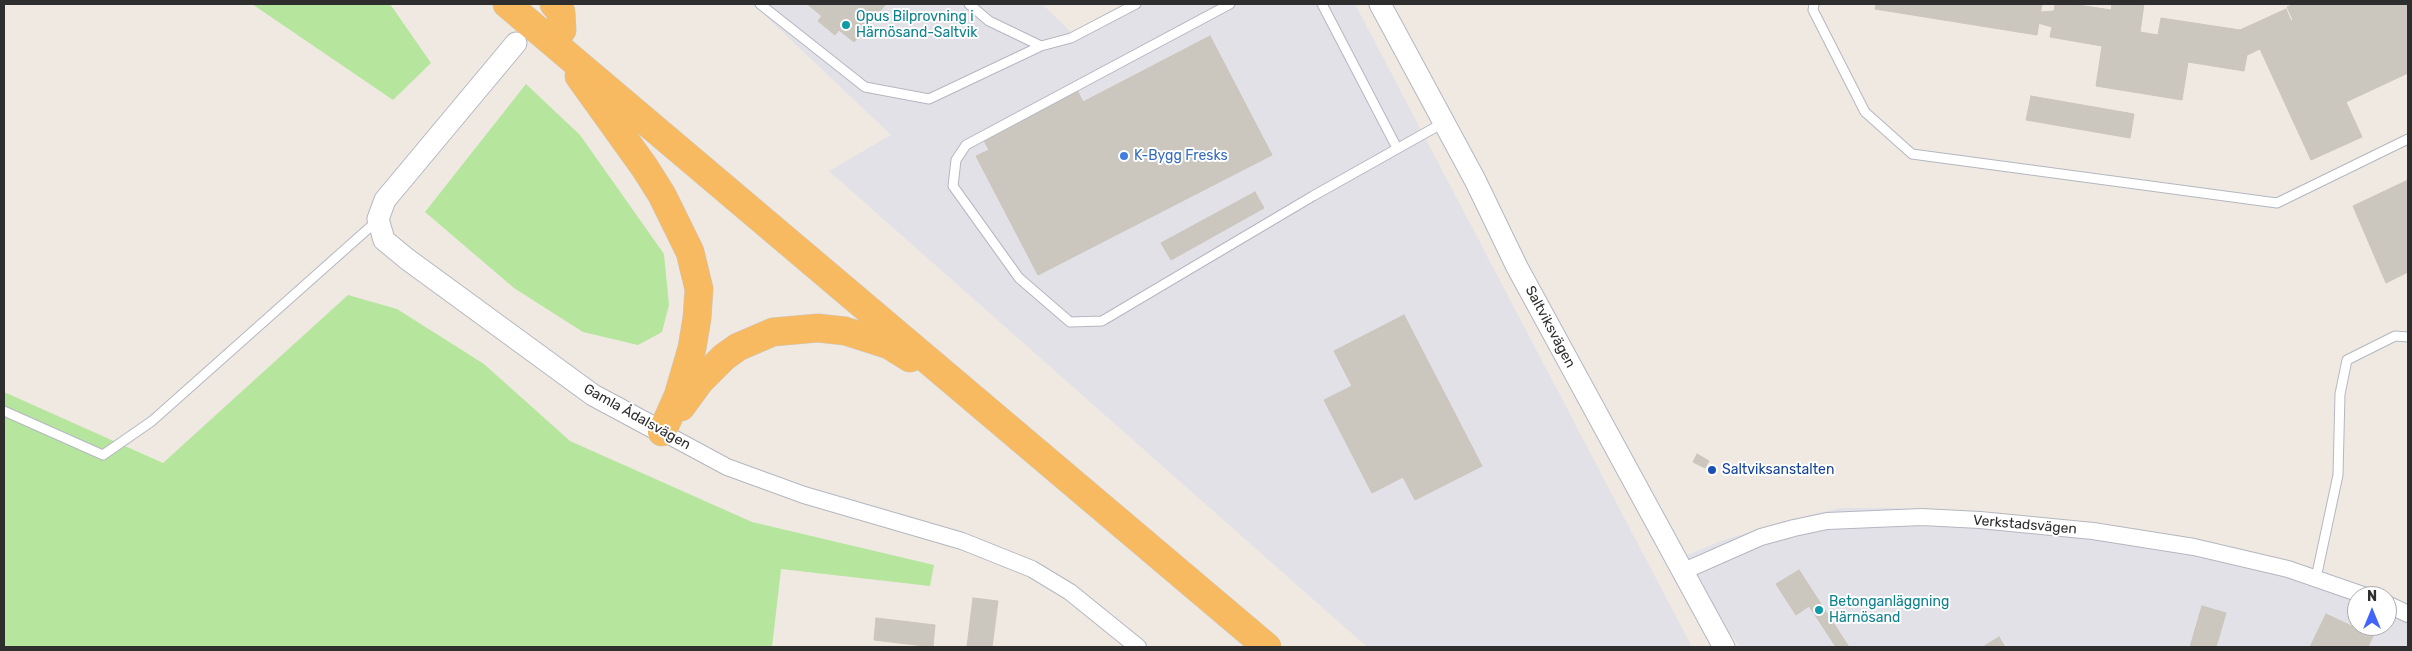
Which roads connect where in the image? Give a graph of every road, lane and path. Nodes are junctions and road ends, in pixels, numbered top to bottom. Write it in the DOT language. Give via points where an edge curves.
graph roads {
  1 [pos="507,4"];
  2 [pos="531,4"];
  3 [pos="554,4"];
  4 [pos="760,4"];
  5 [pos="969,4"];
  6 [pos="1136,4"];
  7 [pos="1230,4"];
  8 [pos="1322,4"];
  9 [pos="1380,4"];
  10 [pos="1814,4"];
  11 [pos="555,34"];
  12 [pos="516,43"];
  13 [pos="1041,46"];
  14 [pos="1444,123"];
  15 [pos="2408,139"];
  16 [pos="1397,148"];
  17 [pos="378,219"];
  18 [pos="2408,337"];
  19 [pos="931,362"];
  20 [pos="4,411"];
  21 [pos="662,432"];
  22 [pos="1684,571"];
  23 [pos="2316,578"];
  24 [pos="2347,589"];
  25 [pos="1138,647"];
  26 [pos="1267,647"];
  27 [pos="1287,647"];
  28 [pos="1724,647"];
  1 -- 11 [label="highway"];
  2 -- 11 [label="highway"];
  3 -- 11 [label="highway" via="561,12"];
  4 -- 13 [label="lane" via="864,87 929,99"];
  5 -- 13 [label="lane" via="989,21"];
  6 -- 13 [label="lane" via="1071,38"];
  7 -- 16 [label="lane" via="966,145 956,160 953,186 1019,278 1070,322 1102,320"];
  8 -- 16 [label="lane"];
  9 -- 14 [label="street, Saltviksvägen"];
  10 -- 15 [label="lane" via="1814,10 1864,112 1912,154 2277,203"];
  11 -- 19 [label="highway"];
  11 -- 21 [label="highway" via="567,60 646,168 690,252 699,289 697,318 678,396"];
  11 -- 27 [label="highway"];
  12 -- 17 [label="street" via="385,200"];
  14 -- 16 [label="lane"];
  14 -- 22 [label="street, Saltviksvägen" via="1517,266 1658,529"];
  17 -- 20 [label="lane" via="152,421 103,455"];
  17 -- 21 [label="street, Gamla Ådalsvägen" via="384,240 407,259 593,395"];
  18 -- 23 [label="lane" via="2395,336 2347,360 2340,394 2338,475"];
  19 -- 21 [label="highway" via="907,357 889,345 844,331 818,328 773,332 724,356 700,381"];
  19 -- 26 [label="highway"];
  21 -- 25 [label="street, Gamla Ådalsvägen" via="727,467 804,495 962,541 1032,569 1070,592"];
  22 -- 23 [label="street, Verkstadsvägen" via="1761,537 1794,528 1827,521 1922,517 2142,538 2238,556"];
  22 -- 28 [label="street, Saltviksvägen"];
  23 -- 24 [label="street, Verkstadsvägen"];
}
